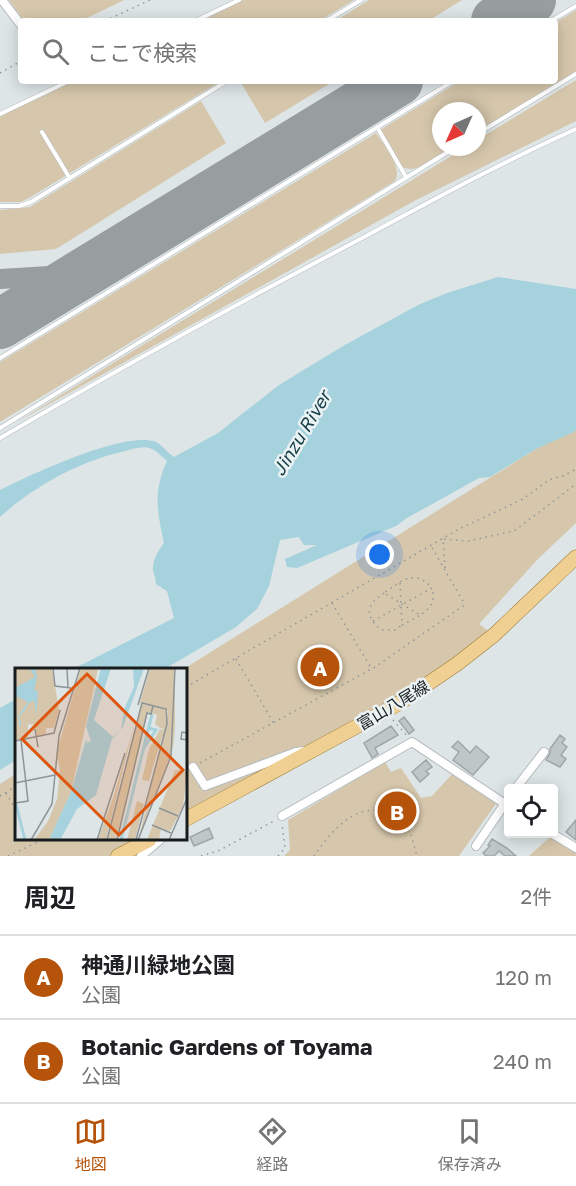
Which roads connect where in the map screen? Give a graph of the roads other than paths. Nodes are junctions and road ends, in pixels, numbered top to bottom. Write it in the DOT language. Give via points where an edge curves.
graph roads {
  1 [pos="2,0"];
  2 [pos="239,0"];
  3 [pos="361,0"];
  4 [pos="576,6"];
  5 [pos="201,18"];
  6 [pos="331,18"];
  7 [pos="556,18"];
  8 [pos="18,21"];
  9 [pos="576,74"];
  10 [pos="63,84"];
  11 [pos="222,84"];
  12 [pos="448,84"];
  13 [pos="0,114"];
  14 [pos="377,127"];
  15 [pos="486,129"];
  16 [pos="576,129"];
  17 [pos="42,132"];
  18 [pos="441,156"];
  19 [pos="69,177"];
  20 [pos="406,177"];
  21 [pos="0,206"];
  22 [pos="0,358"];
  23 [pos="0,428"];
  24 [pos="0,438"];
  25 [pos="576,557"];
  26 [pos="315,750"];
  27 [pos="544,752"];
  28 [pos="193,767"];
  29 [pos="520,784"];
  30 [pos="504,801"];
  31 [pos="504,807"];
  32 [pos="282,816"];
  33 [pos="188,818"];
  34 [pos="558,837"];
  35 [pos="147,841"];
  36 [pos="159,841"];
  37 [pos="476,846"];
  38 [pos="576,848"];
  39 [pos="118,856"];
  40 [pos="141,856"];
  1 -- 8 [label="street"];
  2 -- 5 [label="lane"];
  3 -- 6 [label="lane"];
  4 -- 7 [label="lane"];
  9 -- 15 [label="lane"];
  10 -- 13 [label="lane"];
  11 -- 19 [label="lane"];
  12 -- 14 [label="lane"];
  14 -- 20 [label="lane"];
  14 -- 22 [label="lane"];
  16 -- 24 [label="lane" via="254,295"];
  17 -- 19 [label="lane"];
  18 -- 20 [label="lane"];
  19 -- 21 [label="lane" via="31,202"];
  20 -- 23 [label="lane"];
  25 -- 26 [label="main road, 富山八尾線" via="494,635 457,664 398,704"];
  26 -- 28 [label="street" via="296,752 205,786"];
  26 -- 33 [label="main road, 富山八尾線"];
  27 -- 29 [label="street"];
  30 -- 32 [label="street" via="412,742"];
  31 -- 37 [label="street"];
  34 -- 38 [label="street"];
  35 -- 39 [label="main road"];
  36 -- 40 [label="street"];
}
